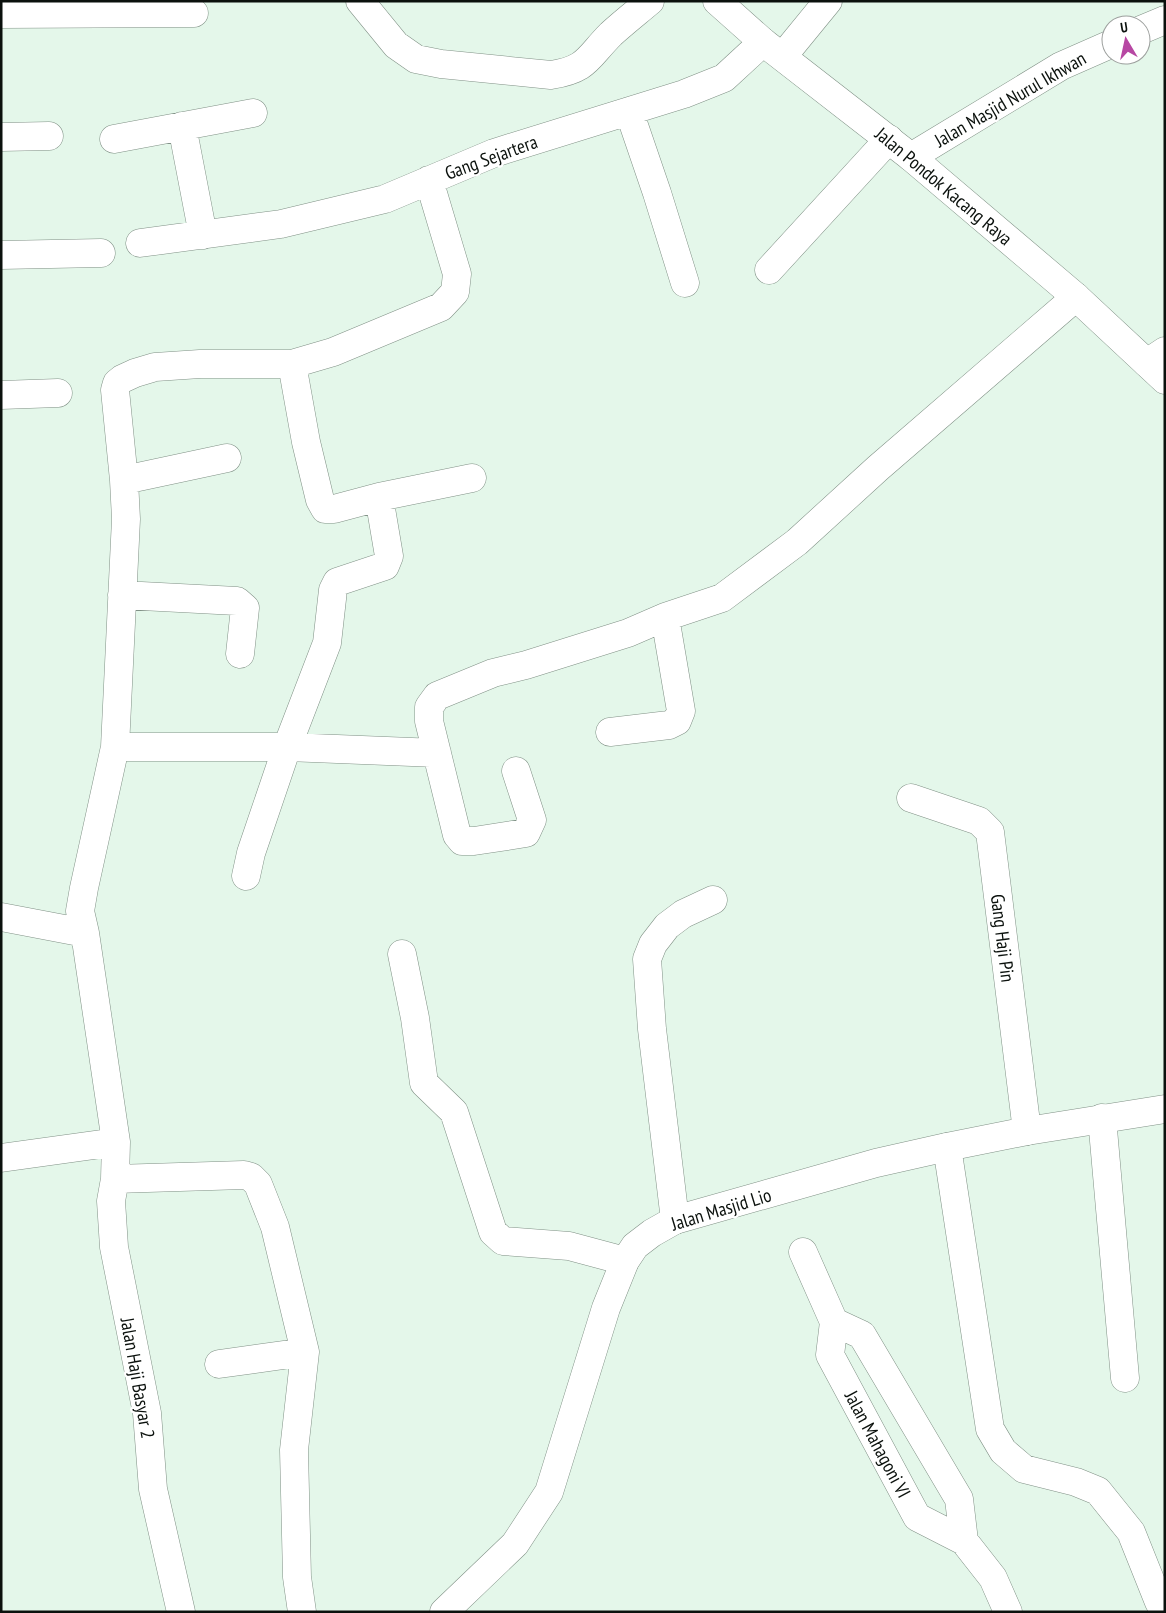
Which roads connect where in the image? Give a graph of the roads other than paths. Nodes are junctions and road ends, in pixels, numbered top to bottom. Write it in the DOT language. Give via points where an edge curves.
graph roads {
  1 [pos="360,1"];
  2 [pos="650,1"];
  3 [pos="717,1"];
  4 [pos="828,1"];
  5 [pos="194,13"];
  6 [pos="1,14"];
  7 [pos="1165,20"];
  8 [pos="1151,26"];
  9 [pos="1101,48"];
  10 [pos="773,49"];
  11 [pos="629,111"];
  12 [pos="253,113"];
  13 [pos="182,126"];
  14 [pos="49,136"];
  15 [pos="1,137"];
  16 [pos="114,139"];
  17 [pos="890,139"];
  18 [pos="911,157"];
  19 [pos="429,180"];
  20 [pos="203,235"];
  21 [pos="140,243"];
  22 [pos="101,253"];
  23 [pos="1,255"];
  24 [pos="770,270"];
  25 [pos="685,283"];
  26 [pos="1076,297"];
  27 [pos="292,364"];
  28 [pos="1159,365"];
  29 [pos="58,393"];
  30 [pos="1,395"];
  31 [pos="226,458"];
  32 [pos="472,478"];
  33 [pos="124,480"];
  34 [pos="379,497"];
  35 [pos="122,595"];
  36 [pos="665,617"];
  37 [pos="240,654"];
  38 [pos="610,732"];
  39 [pos="115,747"];
  40 [pos="287,747"];
  41 [pos="437,753"];
  42 [pos="516,771"];
  43 [pos="911,798"];
  44 [pos="246,876"];
  45 [pos="713,900"];
  46 [pos="1,918"];
  47 [pos="85,933"];
  48 [pos="402,954"];
  49 [pos="1165,1109"];
  50 [pos="1102,1118"];
  51 [pos="1027,1131"];
  52 [pos="116,1142"];
  53 [pos="947,1147"];
  54 [pos="1,1158"];
  55 [pos="114,1179"];
  56 [pos="675,1220"];
  57 [pos="803,1252"];
  58 [pos="625,1261"];
  59 [pos="834,1322"];
  60 [pos="305,1352"];
  61 [pos="219,1364"];
  62 [pos="1125,1378"];
  63 [pos="964,1541"];
  64 [pos="1165,1602"];
  65 [pos="455,1609"];
  66 [pos="181,1612"];
  67 [pos="302,1612"];
  68 [pos="1008,1612"];
  1 -- 2 [label="street" via="396,45 416,60 551,75 569,72 585,63 611,34"];
  3 -- 10 [label="street, Jalan Pondok Kacang Raya"];
  4 -- 10 [label="street, Gang Sejartera"];
  5 -- 6 [label="street"];
  7 -- 8 [label="street"];
  9 -- 18 [label="street, Jalan Masjid Nurul Ikhwan" via="1061,66"];
  10 -- 11 [label="street, Gang Sejartera" via="724,78"];
  10 -- 17 [label="street, Jalan Pondok Kacang Raya"];
  11 -- 19 [label="street, Gang Sejartera" via="494,153"];
  11 -- 25 [label="street"];
  12 -- 13 [label="street"];
  13 -- 16 [label="street"];
  13 -- 20 [label="street"];
  14 -- 15 [label="street"];
  17 -- 18 [label="street, Jalan Pondok Kacang Raya"];
  17 -- 24 [label="street"];
  18 -- 26 [label="street, Jalan Pondok Kacang Raya"];
  19 -- 20 [label="street, Gang Sejartera" via="385,199 281,224"];
  19 -- 27 [label="street, Jalan Haji Basyar 2" via="457,274 455,292 440,307 333,352"];
  20 -- 21 [label="street, Gang Sejartera"];
  22 -- 23 [label="street"];
  26 -- 28 [label="street, Jalan Pondok Kacang Raya"];
  26 -- 36 [label="street" via="878,468 798,542 722,598"];
  27 -- 33 [label="street, Jalan Haji Basyar 2" via="155,367 122,379 115,390"];
  27 -- 34 [label="street" via="306,442 325,509"];
  29 -- 30 [label="street"];
  31 -- 33 [label="street"];
  32 -- 34 [label="street"];
  33 -- 35 [label="street, Jalan Haji Basyar 2" via="126,519"];
  34 -- 40 [label="street" via="390,556 385,566 337,582 333,590 327,643"];
  35 -- 37 [label="street" via="237,601 245,608"];
  35 -- 39 [label="street, Jalan Haji Basyar 2"];
  36 -- 38 [label="street" via="680,711 677,721 669,725"];
  36 -- 41 [label="street" via="628,633 493,673 437,696 429,708"];
  39 -- 40 [label="street"];
  39 -- 47 [label="street, Jalan Haji Basyar 2" via="80,911"];
  40 -- 41 [label="street"];
  40 -- 44 [label="street"];
  41 -- 42 [label="street" via="457,835 462,841 526,833 532,820"];
  43 -- 51 [label="street, Gang Haji Pin" via="979,821 990,832"];
  45 -- 56 [label="street" via="683,914 667,926 653,944 647,959 652,1030"];
  46 -- 47 [label="street"];
  47 -- 52 [label="street, Jalan Haji Basyar 2"];
  48 -- 58 [label="street" via="424,1083 454,1112 492,1232 503,1241 568,1246"];
  49 -- 50 [label="street, Jalan Masjid Lio"];
  50 -- 51 [label="street, Jalan Masjid Lio"];
  50 -- 62 [label="street"];
  51 -- 53 [label="street, Jalan Masjid Lio"];
  52 -- 54 [label="street"];
  52 -- 55 [label="street, Jalan Haji Basyar 2"];
  53 -- 56 [label="street, Jalan Masjid Lio" via="876,1163"];
  53 -- 64 [label="street" via="990,1429 1003,1451 1024,1469 1098,1490 1131,1532 1159,1602"];
  55 -- 60 [label="street" via="244,1175 258,1184 276,1227"];
  55 -- 66 [label="street, Jalan Haji Basyar 2" via="111,1201 114,1247 146,1413 153,1489"];
  56 -- 58 [label="street, Jalan Masjid Lio" via="635,1246"];
  57 -- 59 [label="street"];
  58 -- 65 [label="street, Jalan Masjid Lio" via="606,1308 549,1492 515,1544"];
  59 -- 63 [label="street, Jalan Mahagoni VI" via="862,1335 959,1499"];
  59 -- 63 [label="street, Jalan Mahagoni VI" via="830,1355 917,1517"];
  60 -- 61 [label="street"];
  60 -- 67 [label="street" via="294,1450 297,1577"];
  63 -- 68 [label="street, Jalan Mahagoni VI" via="993,1578"];
}
